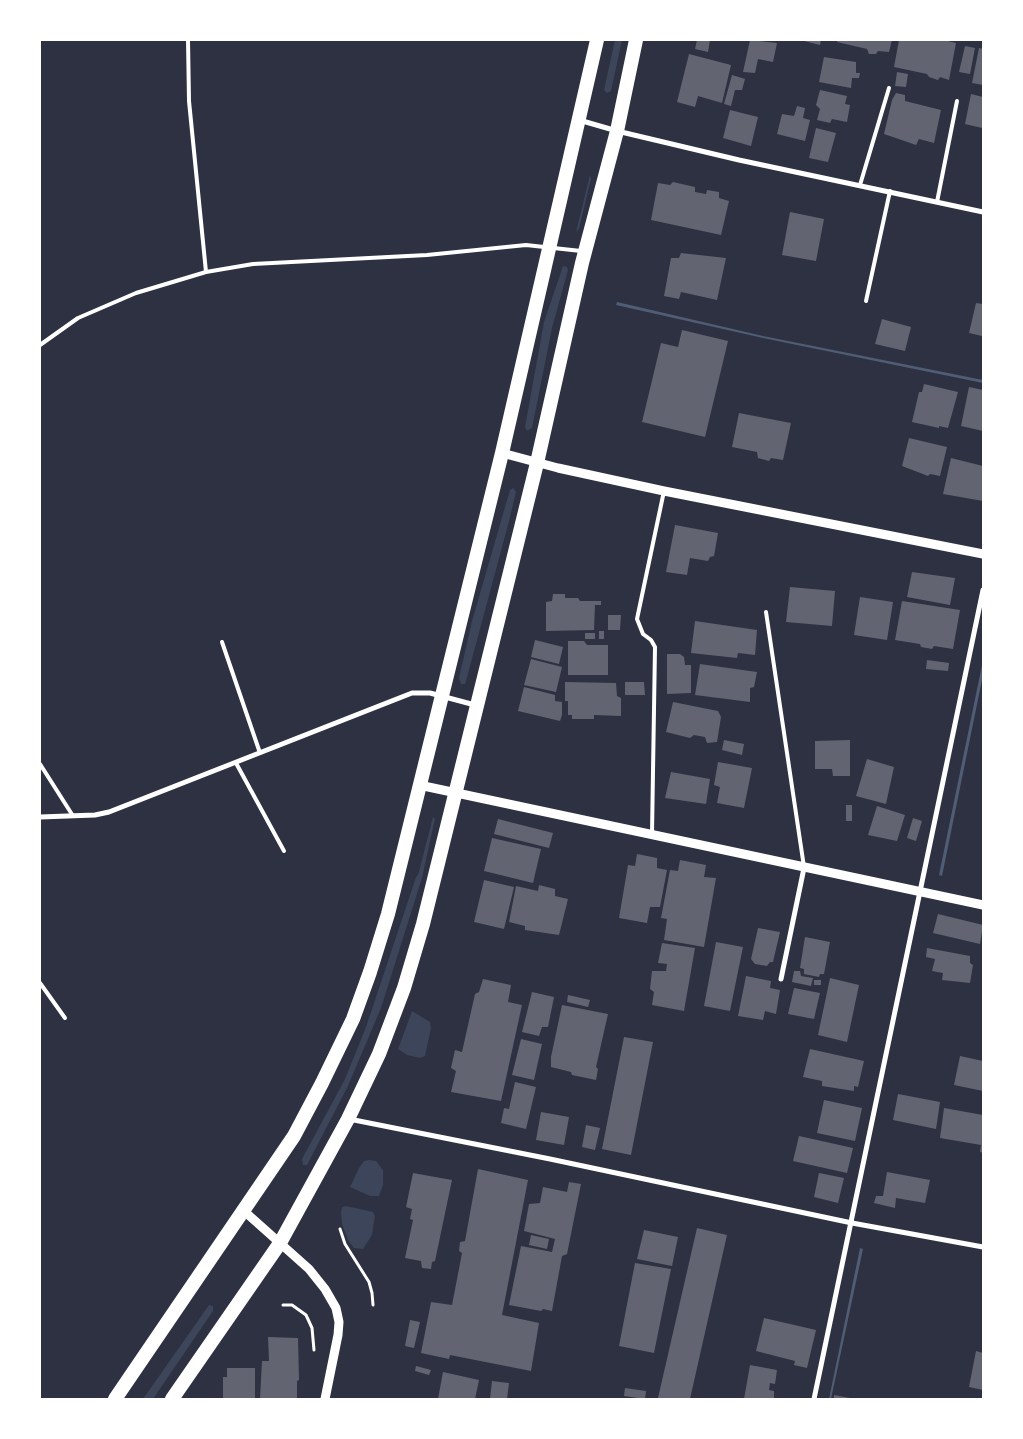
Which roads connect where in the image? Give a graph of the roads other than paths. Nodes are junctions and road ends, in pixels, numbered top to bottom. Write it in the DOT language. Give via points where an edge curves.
graph roads {
  1 [pos="188,40"];
  2 [pos="597,40"];
  3 [pos="636,40"];
  4 [pos="889,88"];
  5 [pos="957,100"];
  6 [pos="579,120"];
  7 [pos="617,131"];
  8 [pos="860,185"];
  9 [pos="890,191"];
  10 [pos="937,202"];
  11 [pos="983,212"];
  12 [pos="548,245"];
  13 [pos="585,252"];
  14 [pos="206,272"];
  15 [pos="866,301"];
  16 [pos="40,345"];
  17 [pos="502,453"];
  18 [pos="537,463"];
  19 [pos="664,491"];
  20 [pos="983,554"];
  21 [pos="983,590"];
  22 [pos="766,612"];
  23 [pos="222,642"];
  24 [pos="441,696"];
  25 [pos="477,706"];
  26 [pos="260,753"];
  27 [pos="236,763"];
  28 [pos="40,764"];
  29 [pos="419,785"];
  30 [pos="455,793"];
  31 [pos="73,816"];
  32 [pos="40,817"];
  33 [pos="652,834"];
  34 [pos="284,850"];
  35 [pos="804,868"];
  36 [pos="920,891"];
  37 [pos="983,905"];
  38 [pos="782,979"];
  39 [pos="40,983"];
  40 [pos="65,1018"];
  41 [pos="348,1119"];
  42 [pos="244,1211"];
  43 [pos="852,1223"];
  44 [pos="280,1243"];
  45 [pos="983,1247"];
  46 [pos="115,1399"];
  47 [pos="172,1399"];
  48 [pos="326,1399"];
  49 [pos="814,1399"];
  1 -- 14 [label="lane" via="189,100"];
  2 -- 6 [label="highway"];
  3 -- 7 [label="highway"];
  4 -- 8 [label="lane"];
  5 -- 10 [label="lane"];
  6 -- 7 [label="street"];
  6 -- 12 [label="highway"];
  7 -- 8 [label="street"];
  7 -- 13 [label="highway"];
  8 -- 9 [label="street"];
  9 -- 10 [label="street"];
  9 -- 15 [label="lane"];
  10 -- 11 [label="street"];
  12 -- 13 [label="lane"];
  12 -- 14 [label="lane" via="253,264"];
  12 -- 17 [label="highway"];
  13 -- 18 [label="highway"];
  14 -- 16 [label="lane" via="136,294 78,318"];
  17 -- 18 [label="street"];
  17 -- 24 [label="highway"];
  18 -- 19 [label="street"];
  18 -- 25 [label="highway"];
  19 -- 20 [label="street"];
  19 -- 33 [label="lane" via="637,619 643,634 655,647"];
  21 -- 36 [label="street"];
  22 -- 35 [label="lane"];
  23 -- 26 [label="lane"];
  24 -- 25 [label="street"];
  24 -- 26 [label="street" via="412,693"];
  24 -- 29 [label="highway"];
  25 -- 30 [label="highway"];
  26 -- 27 [label="street"];
  27 -- 31 [label="street" via="109,812"];
  27 -- 34 [label="lane"];
  28 -- 31 [label="lane"];
  29 -- 30 [label="street"];
  29 -- 42 [label="highway" via="388,914 353,1018 294,1136"];
  30 -- 33 [label="street"];
  30 -- 41 [label="highway" via="404,988 379,1054"];
  31 -- 32 [label="street"];
  33 -- 35 [label="street"];
  35 -- 36 [label="street"];
  35 -- 38 [label="street"];
  36 -- 37 [label="street"];
  36 -- 43 [label="street"];
  39 -- 40 [label="lane"];
  41 -- 43 [label="street" via="550,1158"];
  41 -- 44 [label="highway"];
  42 -- 44 [label="street"];
  42 -- 46 [label="highway"];
  43 -- 45 [label="street"];
  43 -- 49 [label="street"];
  44 -- 47 [label="highway"];
  44 -- 48 [label="street" via="309,1270 336,1308 338,1335"];
}
